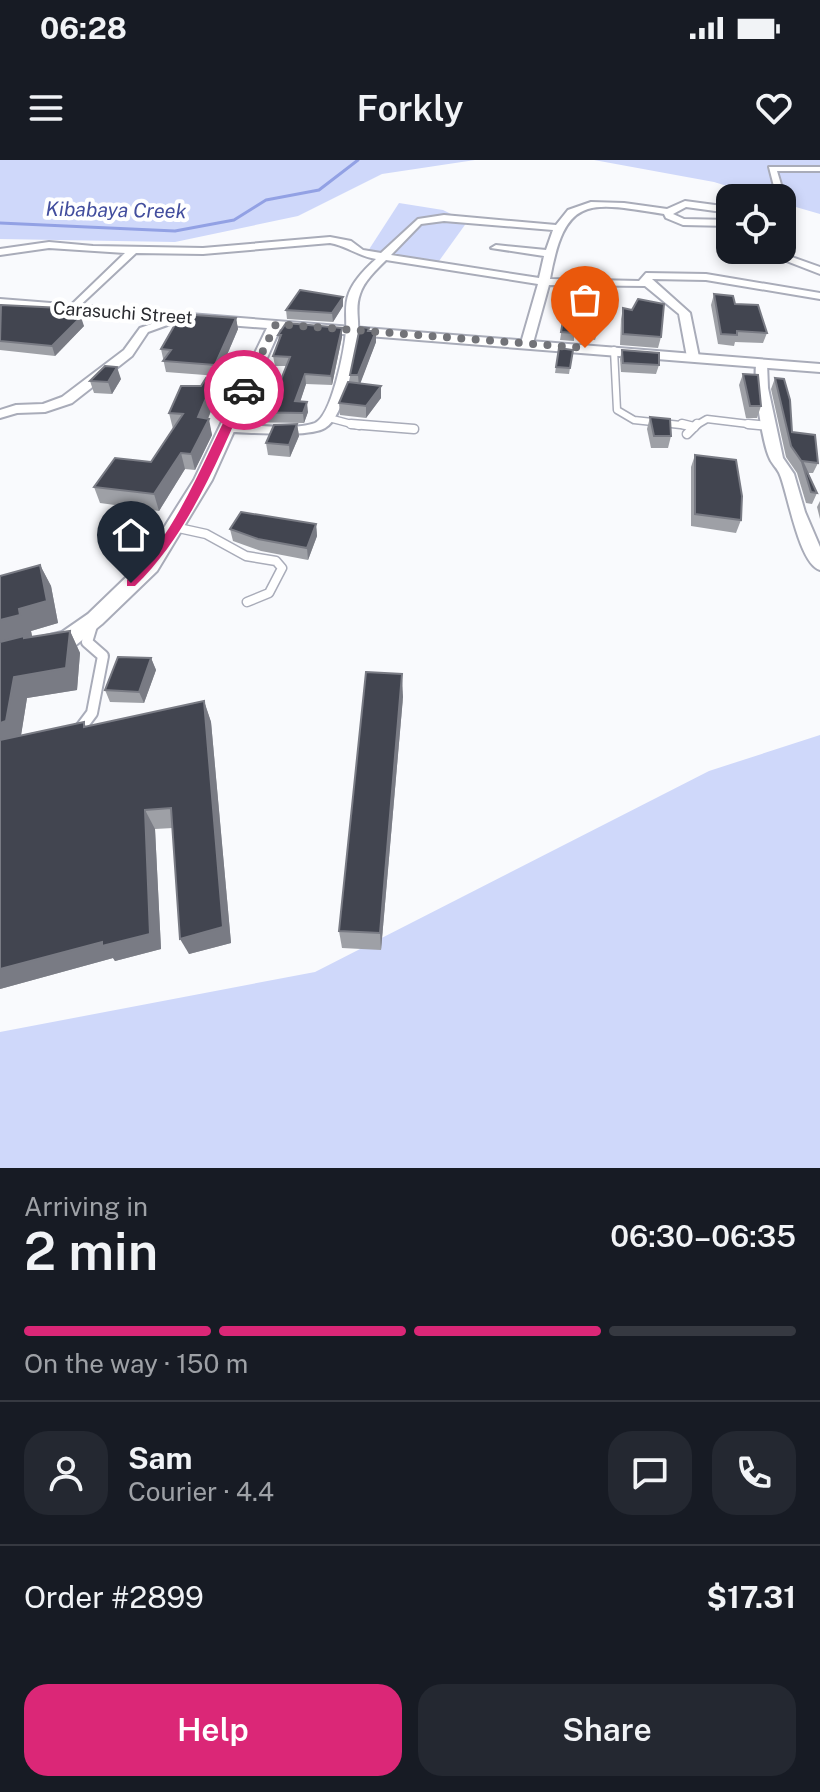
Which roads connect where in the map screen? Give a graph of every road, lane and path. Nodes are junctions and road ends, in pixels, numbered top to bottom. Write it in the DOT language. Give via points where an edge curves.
graph roads {
  1 [pos="820,169"];
  2 [pos="777,184"];
  3 [pos="716,208"];
  4 [pos="668,212"];
  5 [pos="716,223"];
  6 [pos="560,228"];
  7 [pos="496,248"];
  8 [pos="133,250"];
  9 [pos="0,252"];
  10 [pos="549,253"];
  11 [pos="382,257"];
  12 [pos="796,262"];
  13 [pos="820,271"];
  14 [pos="543,282"];
  15 [pos="647,283"];
  16 [pos="820,296"];
  17 [pos="0,303"];
  18 [pos="73,309"];
  19 [pos="180,317"];
  20 [pos="276,324"];
  21 [pos="352,330"];
  22 [pos="527,343"];
  23 [pos="614,350"];
  24 [pos="693,357"];
  25 [pos="761,363"];
  26 [pos="820,368"];
  27 [pos="0,414"];
  28 [pos="329,418"];
  29 [pos="769,426"];
  30 [pos="694,427"];
  31 [pos="227,428"];
  32 [pos="414,429"];
  33 [pos="687,434"];
  34 [pos="174,527"];
  35 [pos="820,565"];
  36 [pos="247,602"];
  37 [pos="95,619"];
  38 [pos="0,655"];
  39 [pos="60,741"];
  1 -- 2 [label="street" via="772,169"];
  3 -- 4 [label="street" via="685,204"];
  4 -- 5 [label="street" via="683,222"];
  4 -- 6 [label="street" via="578,207"];
  6 -- 10 [label="street"];
  6 -- 11 [label="street" via="428,218"];
  7 -- 10 [label="street"];
  8 -- 9 [label="street" via="49,245"];
  8 -- 11 [label="street" via="203,251 330,240"];
  8 -- 18 [label="street"];
  10 -- 14 [label="street"];
  11 -- 14 [label="street"];
  11 -- 21 [label="street" via="355,291"];
  12 -- 13 [label="street"];
  14 -- 15 [label="street"];
  14 -- 22 [label="street"];
  15 -- 16 [label="street" via="646,276 654,274 690,276"];
  15 -- 24 [label="street" via="684,313"];
  17 -- 18 [label="street, Carasuchi Street"];
  18 -- 19 [label="street, Carasuchi Street"];
  19 -- 20 [label="street, Carasuchi Street"];
  19 -- 27 [label="street" via="144,330 128,353 67,400"];
  20 -- 21 [label="street, Carasuchi Street"];
  20 -- 31 [label="street"];
  21 -- 22 [label="street, Carasuchi Street"];
  21 -- 28 [label="street"];
  22 -- 23 [label="street, Carasuchi Street"];
  23 -- 24 [label="street, Carasuchi Street"];
  23 -- 30 [label="lane" via="621,415"];
  24 -- 25 [label="street, Carasuchi Street"];
  25 -- 26 [label="street, Carasuchi Street"];
  25 -- 29 [label="street"];
  28 -- 31 [label="street" via="320,426 297,429"];
  28 -- 32 [label="lane" via="364,427"];
  29 -- 30 [label="lane" via="713,418"];
  29 -- 35 [label="street" via="776,458 787,474"];
  30 -- 33 [label="lane"];
  31 -- 34 [label="street"];
  34 -- 36 [label="lane" via="206,534 246,556 276,561 282,568 269,593"];
  34 -- 37 [label="street" via="150,566"];
  37 -- 38 [label="street" via="68,639"];
  37 -- 39 [label="lane" via="87,642 103,656 92,713 74,737"];
}
